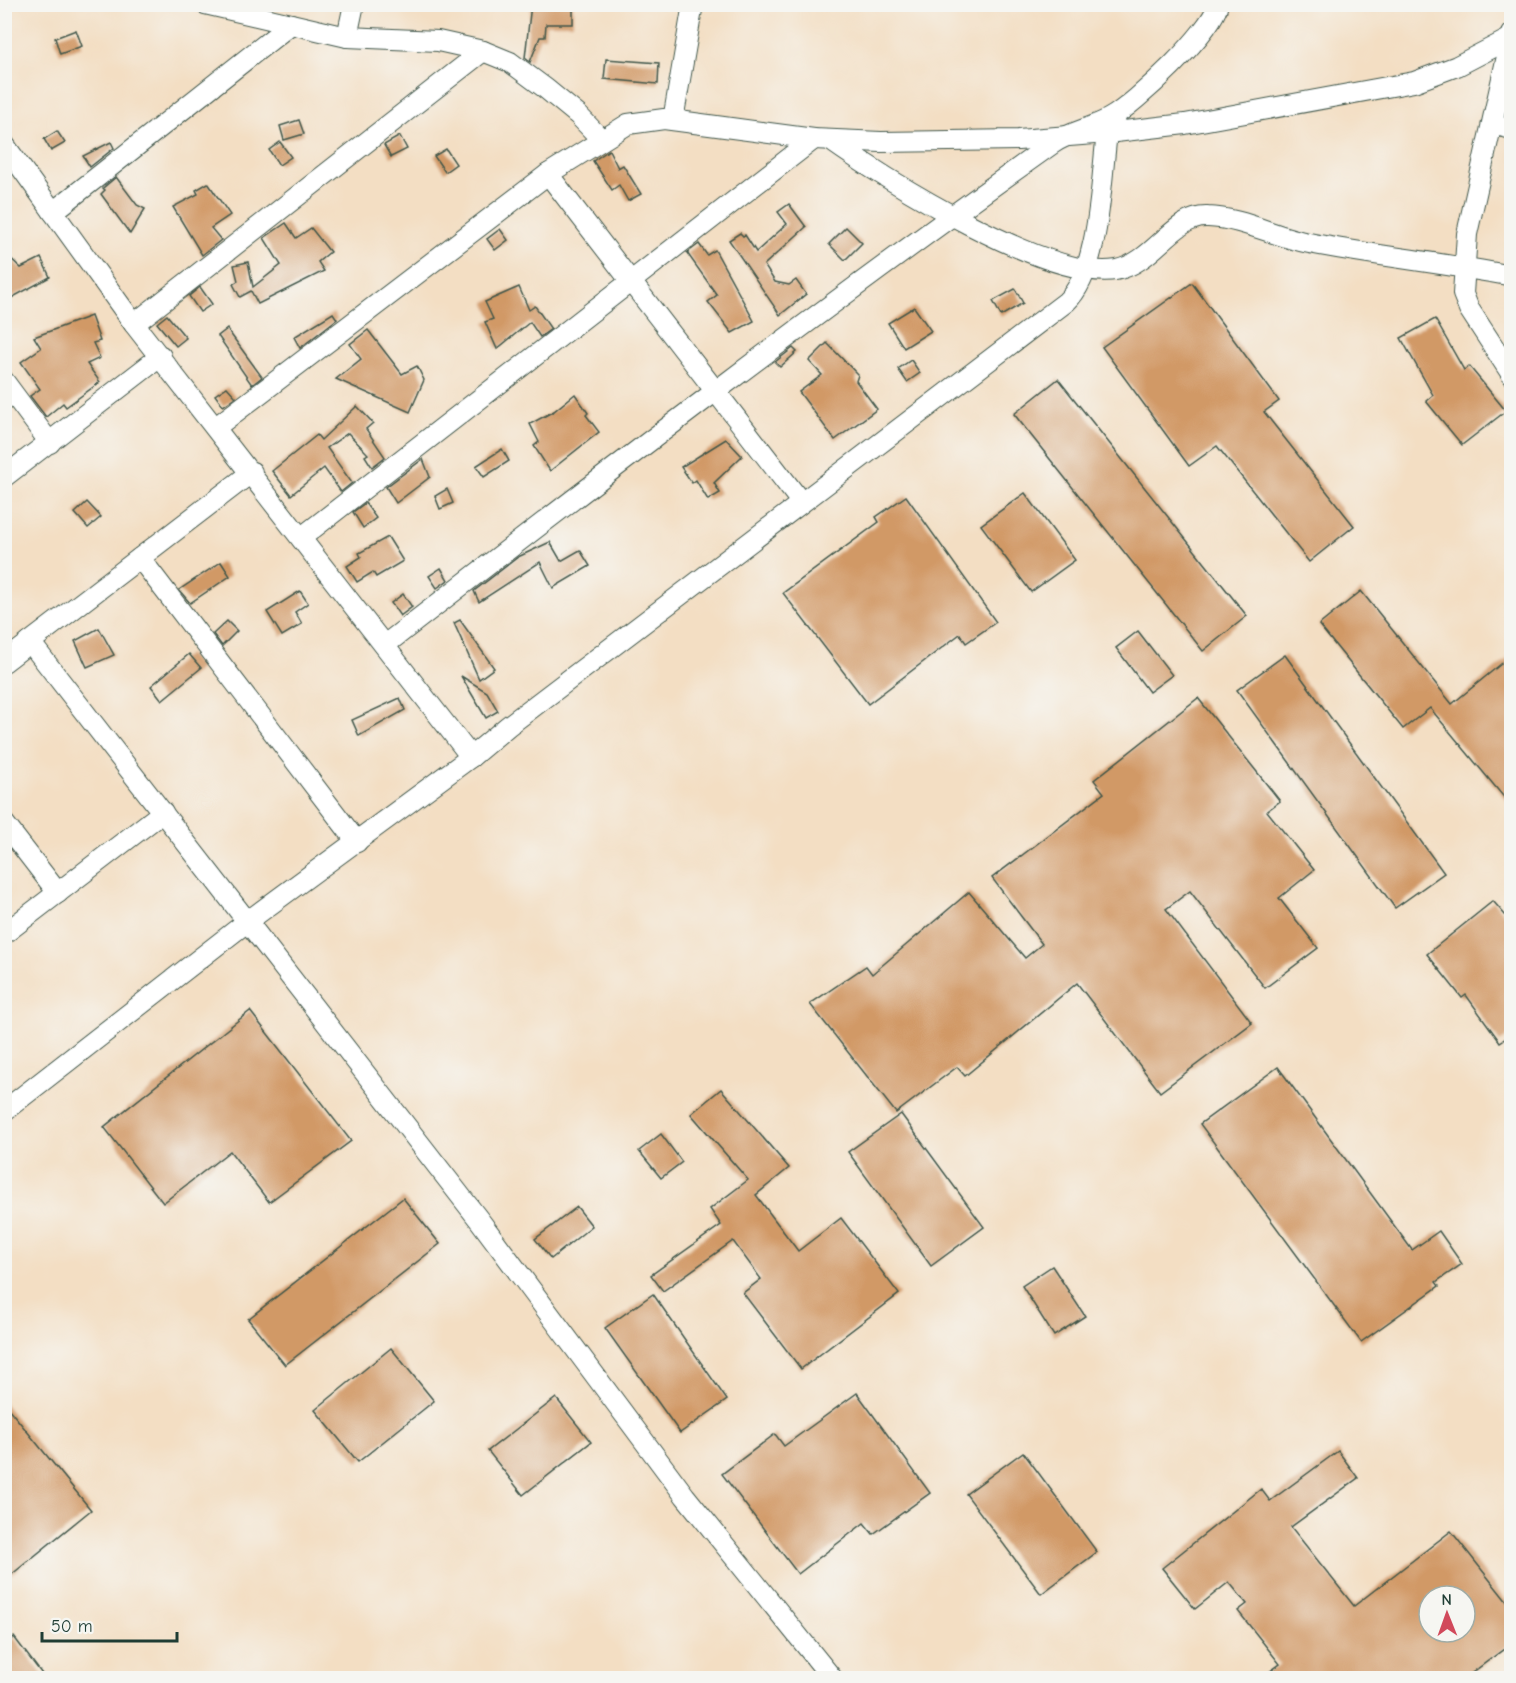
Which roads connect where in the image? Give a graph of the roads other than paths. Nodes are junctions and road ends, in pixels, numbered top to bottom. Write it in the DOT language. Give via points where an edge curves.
graph roads {
  1 [pos="205,4"];
  2 [pos="354,4"];
  3 [pos="693,4"];
  4 [pos="1218,4"];
  5 [pos="247,9"];
  6 [pos="291,24"];
  7 [pos="1511,36"];
  8 [pos="347,37"];
  9 [pos="483,51"];
  10 [pos="673,120"];
  11 [pos="1502,126"];
  12 [pos="1107,133"];
  13 [pos="1062,137"];
  14 [pos="601,139"];
  15 [pos="822,140"];
  16 [pos="4,144"];
  17 [pos="548,174"];
  18 [pos="53,212"];
  19 [pos="954,216"];
  20 [pos="1465,267"];
  21 [pos="1086,270"];
  22 [pos="1512,276"];
  23 [pos="629,282"];
  24 [pos="134,324"];
  25 [pos="161,356"];
  26 [pos="1512,375"];
  27 [pos="4,381"];
  28 [pos="716,389"];
  29 [pos="216,427"];
  30 [pos="50,443"];
  31 [pos="252,472"];
  32 [pos="4,477"];
  33 [pos="801,502"];
  34 [pos="302,537"];
  35 [pos="140,558"];
  36 [pos="30,642"];
  37 [pos="386,644"];
  38 [pos="4,662"];
  39 [pos="471,757"];
  40 [pos="163,812"];
  41 [pos="4,823"];
  42 [pos="357,842"];
  43 [pos="58,893"];
  44 [pos="248,921"];
  45 [pos="4,934"];
  46 [pos="4,1111"];
  47 [pos="832,1678"];
  1 -- 5 [label="street"];
  2 -- 8 [label="street"];
  3 -- 10 [label="street"];
  4 -- 13 [label="street" via="1213,18 1184,52 1120,112"];
  5 -- 6 [label="street"];
  6 -- 8 [label="street"];
  6 -- 18 [label="street"];
  7 -- 11 [label="street"];
  7 -- 12 [label="street" via="1457,66 1414,82 1185,124"];
  8 -- 9 [label="street" via="438,41"];
  9 -- 14 [label="street" via="510,62 545,88"];
  9 -- 24 [label="street"];
  10 -- 14 [label="street" via="628,124"];
  10 -- 15 [label="street"];
  11 -- 20 [label="street" via="1469,223"];
  12 -- 13 [label="street"];
  12 -- 21 [label="street"];
  13 -- 15 [label="street"];
  13 -- 19 [label="street"];
  14 -- 17 [label="street"];
  15 -- 19 [label="street"];
  15 -- 23 [label="street"];
  16 -- 18 [label="street"];
  17 -- 23 [label="street"];
  17 -- 29 [label="street"];
  18 -- 24 [label="street"];
  19 -- 21 [label="street" via="1043,258"];
  19 -- 28 [label="street"];
  20 -- 21 [label="street" via="1308,243 1206,217 1185,222 1145,258 1130,266"];
  20 -- 22 [label="street"];
  20 -- 26 [label="street" via="1464,300"];
  21 -- 33 [label="street" via="1079,288 1066,302"];
  23 -- 28 [label="street"];
  23 -- 34 [label="street"];
  24 -- 25 [label="street"];
  25 -- 29 [label="street"];
  25 -- 30 [label="street"];
  27 -- 30 [label="street"];
  28 -- 33 [label="street"];
  28 -- 37 [label="street"];
  29 -- 31 [label="street"];
  30 -- 32 [label="street"];
  31 -- 34 [label="street"];
  31 -- 35 [label="street"];
  33 -- 39 [label="street"];
  34 -- 37 [label="street"];
  35 -- 36 [label="street"];
  35 -- 42 [label="street"];
  36 -- 38 [label="street"];
  36 -- 40 [label="street"];
  37 -- 39 [label="street"];
  39 -- 42 [label="street"];
  40 -- 43 [label="street"];
  40 -- 44 [label="street"];
  41 -- 43 [label="street"];
  42 -- 44 [label="street"];
  43 -- 45 [label="street"];
  44 -- 46 [label="street"];
  44 -- 47 [label="street" via="480,1221 685,1496"];
}
